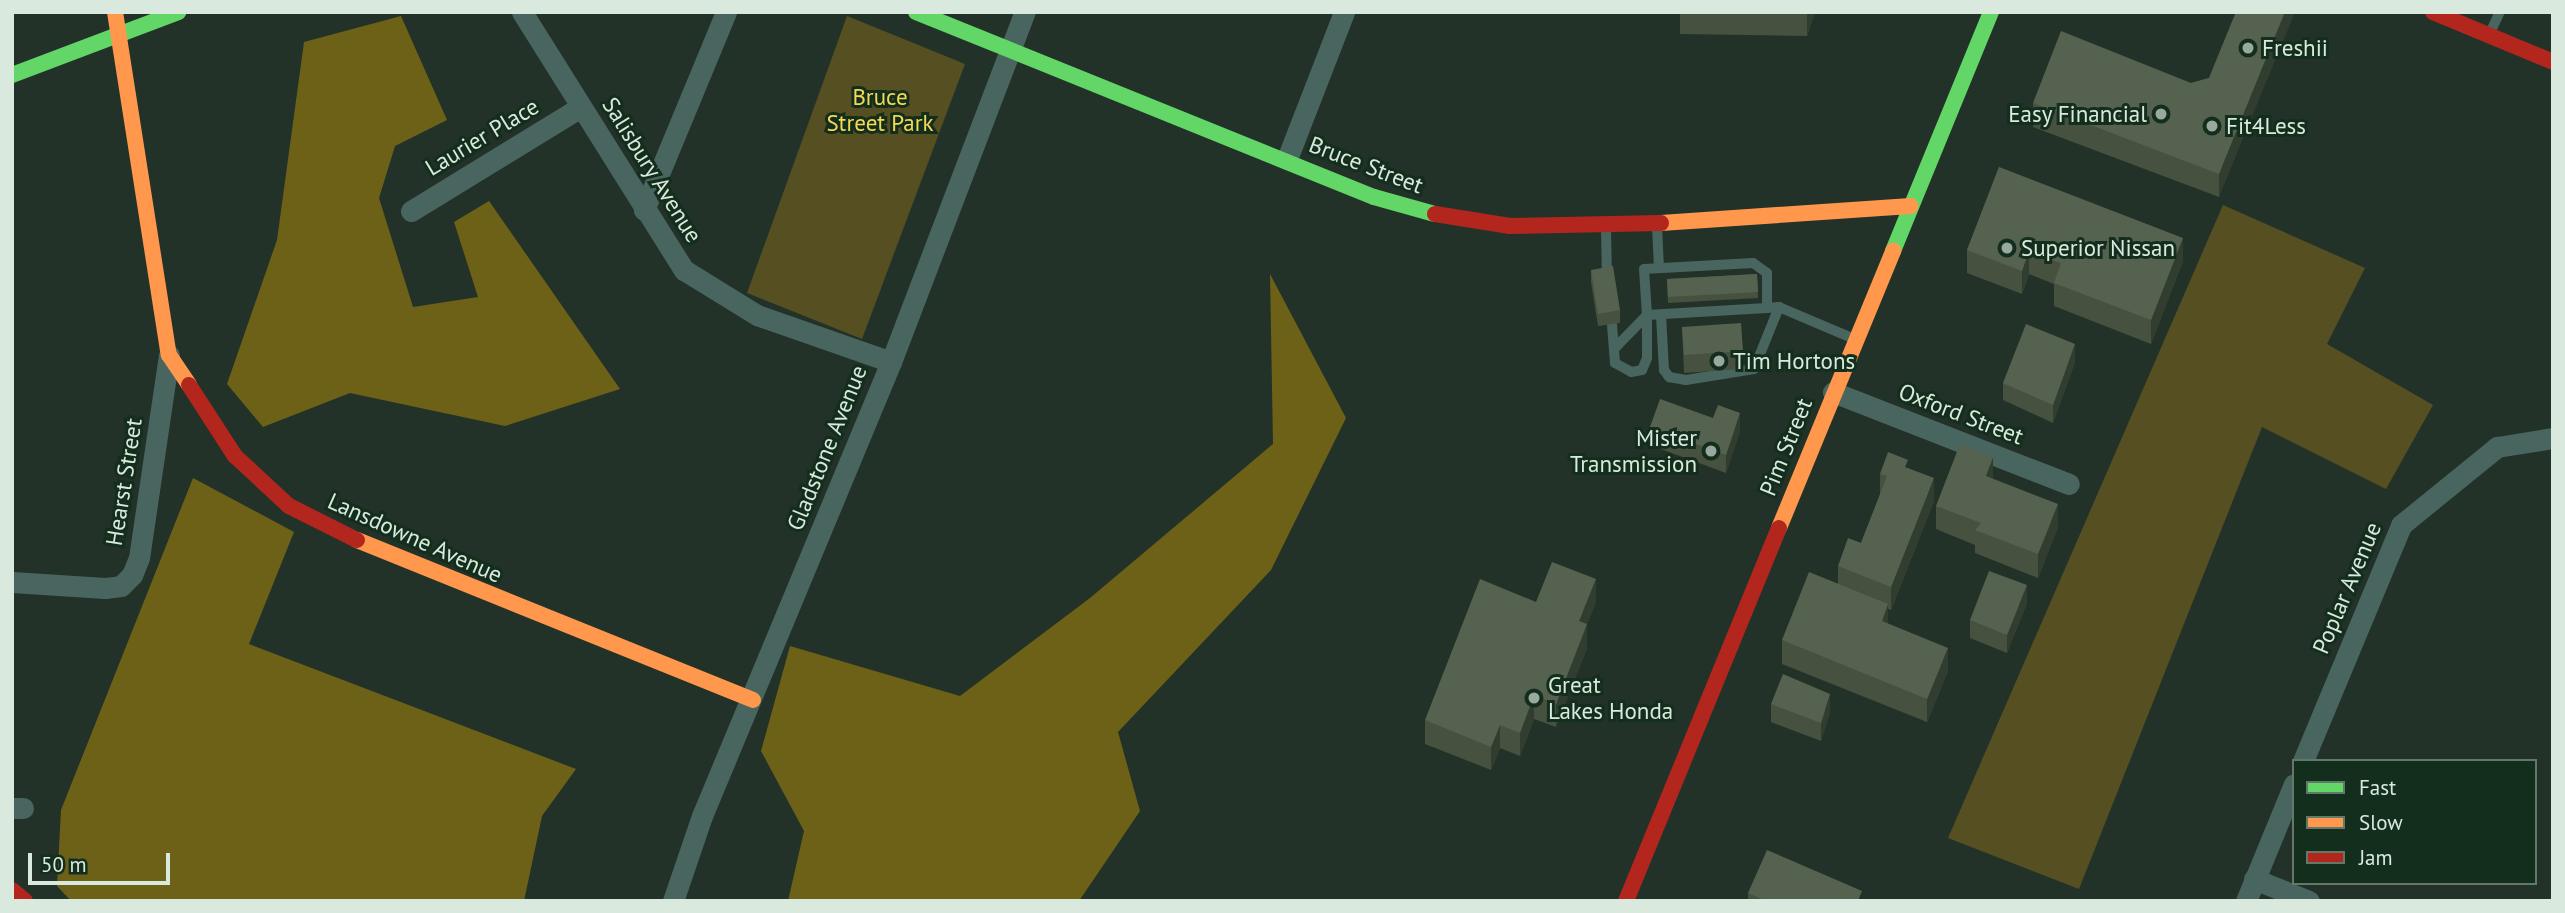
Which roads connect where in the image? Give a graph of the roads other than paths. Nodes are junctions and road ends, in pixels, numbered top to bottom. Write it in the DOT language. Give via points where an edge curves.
graph roads {
  1 [pos="115,12"];
  2 [pos="179,12"];
  3 [pos="522,12"];
  4 [pos="726,12"];
  5 [pos="916,12"];
  6 [pos="1026,12"];
  7 [pos="1344,12"];
  8 [pos="1992,12"];
  9 [pos="2433,12"];
  10 [pos="2500,12"];
  11 [pos="118,35"];
  12 [pos="2489,36"];
  13 [pos="1010,51"];
  14 [pos="2553,62"];
  15 [pos="12,75"];
  16 [pos="581,107"];
  17 [pos="1287,159"];
  18 [pos="1910,206"];
  19 [pos="644,210"];
  20 [pos="411,211"];
  21 [pos="1657,223"];
  22 [pos="1606,226"];
  23 [pos="1659,268"];
  24 [pos="1779,307"];
  25 [pos="1767,308"];
  26 [pos="1661,314"];
  27 [pos="1647,315"];
  28 [pos="1855,339"];
  29 [pos="1615,348"];
  30 [pos="169,355"];
  31 [pos="891,362"];
  32 [pos="1833,392"];
  33 [pos="2553,438"];
  34 [pos="2069,484"];
  35 [pos="12,582"];
  36 [pos="753,699"];
  37 [pos="2304,759"];
  38 [pos="2292,789"];
  39 [pos="2254,879"];
  40 [pos="12,890"];
  41 [pos="25,901"];
  42 [pos="673,901"];
  43 [pos="1626,901"];
  44 [pos="2246,901"];
  45 [pos="2309,901"];
  1 -- 11 [label="main road, Lansdowne Avenue"];
  2 -- 11 [label="main road"];
  3 -- 16 [label="street, Salisbury Avenue"];
  4 -- 19 [label="street"];
  5 -- 13 [label="main road, Bruce Street"];
  6 -- 13 [label="street, Gladstone Avenue"];
  7 -- 17 [label="street"];
  8 -- 18 [label="main road, Pim Street"];
  9 -- 12 [label="main road"];
  10 -- 12 [label="lane"];
  11 -- 15 [label="main road"];
  11 -- 30 [label="main road, Lansdowne Avenue"];
  12 -- 14 [label="main road"];
  13 -- 17 [label="main road, Bruce Street"];
  13 -- 31 [label="street, Gladstone Avenue"];
  16 -- 19 [label="street, Salisbury Avenue"];
  16 -- 20 [label="street, Laurier Place"];
  17 -- 22 [label="main road, Bruce Street" via="1374,197 1441,216 1510,226"];
  18 -- 21 [label="main road, Bruce Street"];
  18 -- 28 [label="main road, Pim Street"];
  19 -- 31 [label="street, Salisbury Avenue" via="684,271 757,315"];
  21 -- 22 [label="main road, Bruce Street"];
  21 -- 23 [label="lane"];
  22 -- 29 [label="lane"];
  23 -- 25 [label="lane" via="1762,266 1768,278"];
  23 -- 27 [label="lane" via="1644,269"];
  24 -- 25 [label="lane"];
  24 -- 26 [label="lane" via="1754,369 1686,380 1669,377 1664,370"];
  24 -- 28 [label="lane"];
  25 -- 26 [label="lane"];
  26 -- 27 [label="lane"];
  27 -- 29 [label="lane"];
  27 -- 29 [label="lane" via="1647,358 1642,370 1618,367"];
  28 -- 32 [label="main road, Pim Street"];
  30 -- 35 [label="street, Hearst Street" via="139,558 132,575 121,586 105,588"];
  30 -- 36 [label="main road, Lansdowne Avenue" via="235,456 289,506 382,554"];
  31 -- 36 [label="street, Gladstone Avenue"];
  32 -- 34 [label="street, Oxford Street"];
  32 -- 43 [label="main road, Pim Street"];
  33 -- 37 [label="street, Poplar Avenue" via="2497,447 2401,525"];
  36 -- 42 [label="street, Gladstone Avenue" via="702,816"];
  38 -- 39 [label="street"];
  39 -- 44 [label="street"];
  39 -- 45 [label="street"];
  40 -- 41 [label="main road"];
}
